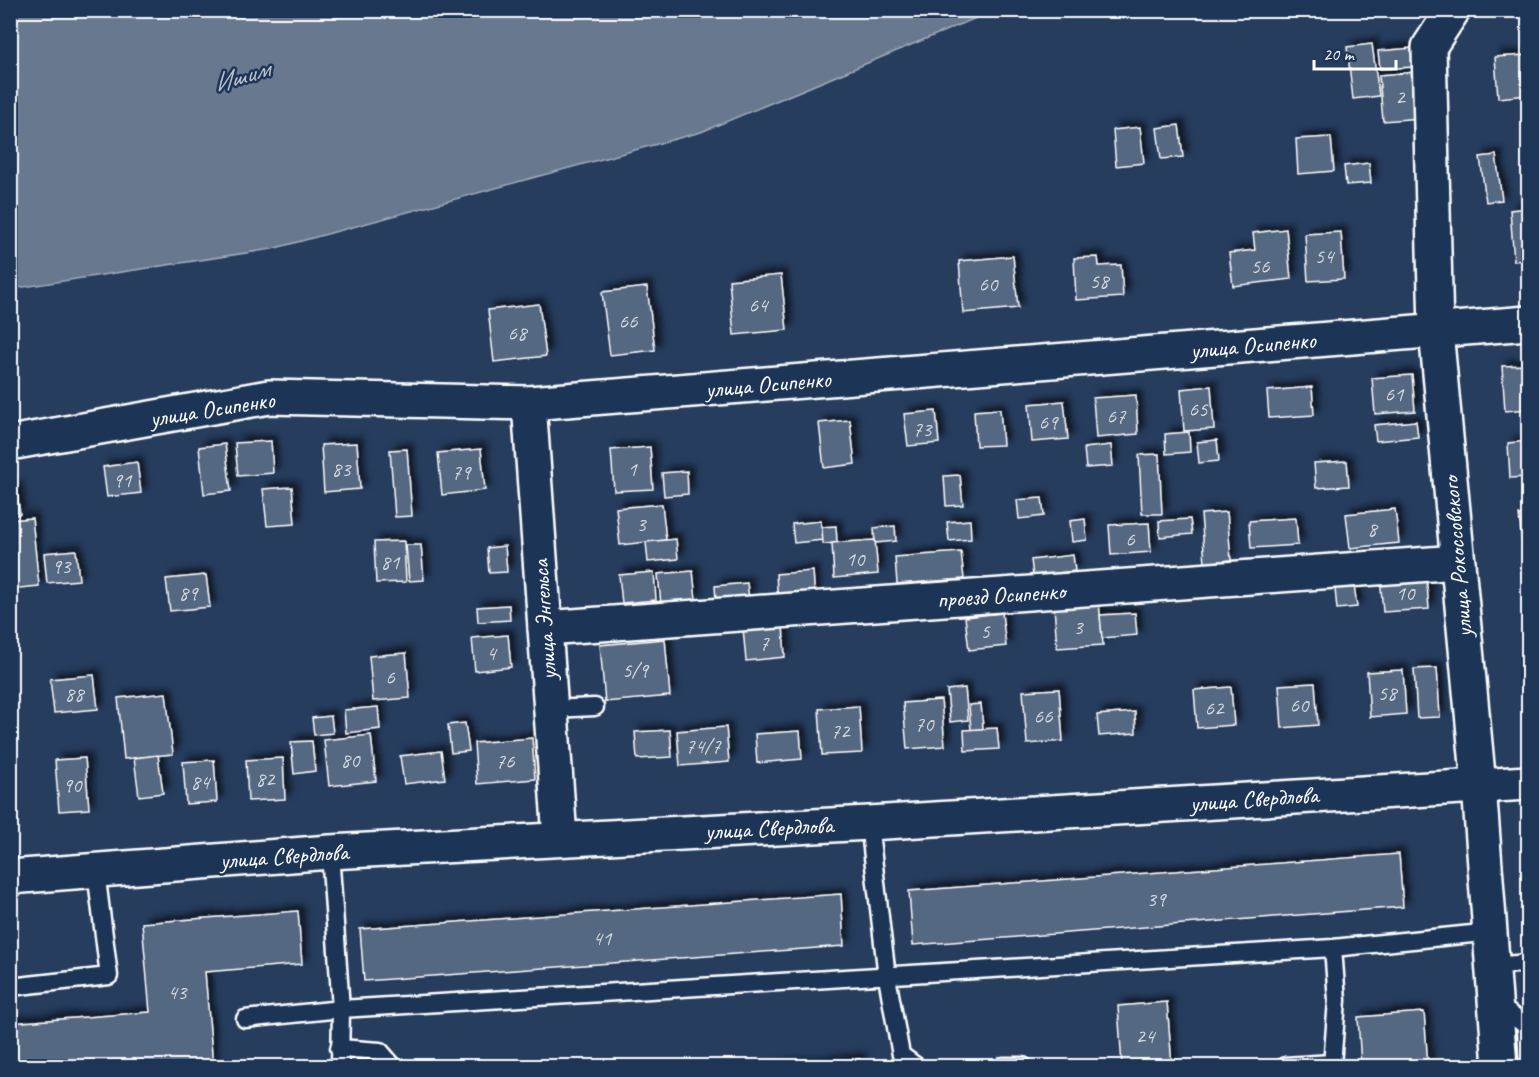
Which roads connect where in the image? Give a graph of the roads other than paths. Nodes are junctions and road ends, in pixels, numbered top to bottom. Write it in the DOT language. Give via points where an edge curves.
graph roads {
  1 [pos="1453,10"];
  2 [pos="1528,323"];
  3 [pos="1436,331"];
  4 [pos="529,403"];
  5 [pos="10,443"];
  6 [pos="1458,562"];
  7 [pos="545,628"];
  8 [pos="595,707"];
  9 [pos="551,709"];
  10 [pos="1528,783"];
  11 [pos="1479,786"];
  12 [pos="868,823"];
  13 [pos="560,838"];
  14 [pos="330,852"];
  15 [pos="96,871"];
  16 [pos="10,878"];
  17 [pos="1492,932"];
  18 [pos="1333,948"];
  19 [pos="1528,963"];
  20 [pos="1493,966"];
  21 [pos="887,977"];
  22 [pos="10,987"];
  23 [pos="1496,1003"];
  24 [pos="341,1009"];
  25 [pos="245,1019"];
  26 [pos="339,1048"];
  27 [pos="1332,1065"];
  28 [pos="340,1066"];
  29 [pos="393,1066"];
  30 [pos="916,1066"];
  31 [pos="1003,1066"];
  32 [pos="1023,1066"];
  33 [pos="1285,1066"];
  34 [pos="1500,1066"];
  35 [pos="1528,1066"];
  1 -- 3 [label="street, улица Рокоссовского" via="1429,47"];
  2 -- 3 [label="street, улица Осипенко"];
  3 -- 4 [label="street, улица Осипенко"];
  3 -- 6 [label="street, улица Рокоссовского"];
  4 -- 5 [label="street, улица Осипенко" via="269,397"];
  4 -- 7 [label="street, улица Энгельса"];
  6 -- 7 [label="street, проезд Осипенко"];
  6 -- 11 [label="street, улица Рокоссовского"];
  7 -- 9 [label="street, улица Энгельса"];
  8 -- 9 [label="lane"];
  9 -- 13 [label="street, улица Энгельса"];
  10 -- 11 [label="street, улица Свердлова"];
  11 -- 12 [label="street, улица Свердлова"];
  11 -- 17 [label="street, улица Рокоссовского"];
  12 -- 13 [label="street, улица Свердлова"];
  12 -- 21 [label="lane"];
  13 -- 14 [label="street, улица Свердлова"];
  14 -- 15 [label="street, улица Свердлова"];
  14 -- 24 [label="lane"];
  15 -- 16 [label="street, улица Свердлова"];
  15 -- 22 [label="lane" via="109,976"];
  17 -- 18 [label="lane"];
  17 -- 20 [label="street, улица Рокоссовского"];
  18 -- 21 [label="lane"];
  18 -- 27 [label="lane" via="1337,1000"];
  19 -- 20 [label="lane"];
  20 -- 23 [label="street, улица Рокоссовского"];
  21 -- 24 [label="lane"];
  21 -- 30 [label="lane" via="901,1055"];
  23 -- 34 [label="street, улица Рокоссовского"];
  23 -- 35 [label="lane" via="1526,1026"];
  24 -- 25 [label="lane"];
  24 -- 26 [label="lane"];
  26 -- 28 [label="lane"];
  26 -- 29 [label="lane" via="380,1051"];
  27 -- 33 [label="lane"];
  31 -- 32 [label="lane"];
}
